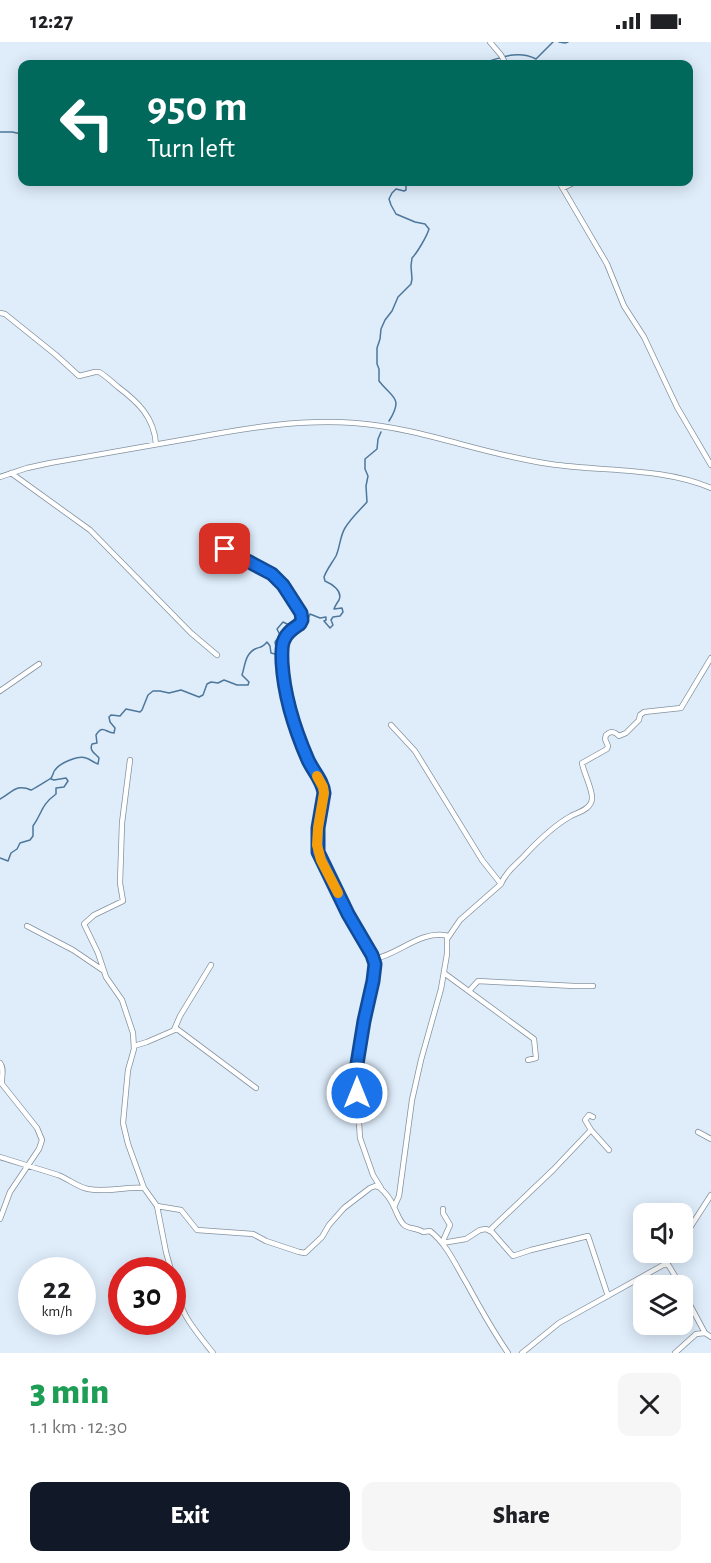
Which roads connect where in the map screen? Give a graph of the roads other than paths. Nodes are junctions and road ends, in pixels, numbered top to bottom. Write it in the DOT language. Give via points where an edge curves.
graph roads {
  1 [pos="490,42"];
  2 [pos="503,60"];
  3 [pos="567,186"];
  4 [pos="563,188"];
  5 [pos="0,313"];
  6 [pos="156,444"];
  7 [pos="711,465"];
  8 [pos="11,473"];
  9 [pos="0,477"];
  10 [pos="711,488"];
  11 [pos="209,541"];
  12 [pos="217,655"];
  13 [pos="711,658"];
  14 [pos="39,664"];
  15 [pos="0,691"];
  16 [pos="391,725"];
  17 [pos="130,760"];
  18 [pos="501,884"];
  19 [pos="27,926"];
  20 [pos="448,936"];
  21 [pos="374,959"];
  22 [pos="211,964"];
  23 [pos="104,971"];
  24 [pos="444,973"];
  25 [pos="593,986"];
  26 [pos="469,992"];
  27 [pos="174,1029"];
  28 [pos="134,1046"];
  29 [pos="528,1060"];
  30 [pos="0,1063"];
  31 [pos="256,1089"];
  32 [pos="593,1118"];
  33 [pos="591,1130"];
  34 [pos="698,1132"];
  35 [pos="711,1139"];
  36 [pos="609,1150"];
  37 [pos="0,1157"];
  38 [pos="27,1166"];
  39 [pos="144,1188"];
  40 [pos="381,1188"];
  41 [pos="711,1195"];
  42 [pos="158,1206"];
  43 [pos="394,1207"];
  44 [pos="443,1209"];
  45 [pos="0,1219"];
  46 [pos="693,1223"];
  47 [pos="490,1230"];
  48 [pos="442,1243"];
  49 [pos="167,1257"];
  50 [pos="667,1264"];
  51 [pos="674,1275"];
  52 [pos="608,1296"];
  53 [pos="693,1311"];
  54 [pos="186,1318"];
  55 [pos="705,1333"];
  56 [pos="711,1337"];
  57 [pos="213,1353"];
  58 [pos="508,1353"];
  59 [pos="522,1353"];
  60 [pos="675,1353"];
  1 -- 2 [label="street"];
  3 -- 4 [label="street"];
  4 -- 7 [label="street" via="604,258 624,306"];
  5 -- 6 [label="street" via="79,376 99,372 129,395 147,415"];
  6 -- 8 [label="street"];
  6 -- 10 [label="street" via="287,423 354,423 410,431 532,461 687,479"];
  8 -- 9 [label="street"];
  8 -- 12 [label="street" via="90,530"];
  11 -- 21 [label="street" via="272,574 301,613 301,623 283,640 282,668 293,724 323,787 318,852"];
  13 -- 18 [label="street" via="681,708 644,712 624,735 606,735 607,749 582,763 591,790 591,804 550,831"];
  14 -- 15 [label="street"];
  16 -- 18 [label="street" via="415,751"];
  17 -- 23 [label="street" via="122,823 123,901 84,924"];
  18 -- 20 [label="street" via="460,920"];
  19 -- 23 [label="street"];
  20 -- 21 [label="street" via="429,936"];
  20 -- 24 [label="street"];
  21 -- 40 [label="street" via="356,1076 360,1138"];
  22 -- 27 [label="street"];
  23 -- 28 [label="street" via="119,994 131,1024"];
  24 -- 26 [label="street"];
  24 -- 43 [label="street" via="412,1100 399,1196"];
  25 -- 26 [label="street" via="478,981"];
  26 -- 29 [label="street" via="534,1039 536,1058"];
  27 -- 28 [label="street"];
  27 -- 31 [label="street"];
  28 -- 39 [label="street" via="123,1123"];
  30 -- 38 [label="street" via="2,1084 41,1136 39,1149"];
  32 -- 33 [label="street" via="589,1115 585,1120"];
  33 -- 36 [label="street"];
  33 -- 47 [label="street"];
  34 -- 35 [label="street"];
  37 -- 38 [label="street"];
  38 -- 39 [label="street" via="90,1190"];
  38 -- 45 [label="street" via="10,1192"];
  39 -- 42 [label="street"];
  40 -- 42 [label="street" via="372,1187 355,1199 305,1253 253,1234 197,1230 181,1210"];
  40 -- 43 [label="street"];
  41 -- 46 [label="street"];
  42 -- 49 [label="street"];
  43 -- 48 [label="street" via="403,1224 430,1231"];
  44 -- 48 [label="street" via="450,1226"];
  47 -- 48 [label="street" via="482,1229 466,1239"];
  47 -- 52 [label="street" via="513,1256 588,1236"];
  48 -- 58 [label="street"];
  50 -- 51 [label="street"];
  50 -- 52 [label="street"];
  52 -- 59 [label="street" via="559,1323"];
  53 -- 55 [label="street"];
  54 -- 57 [label="street"];
  55 -- 56 [label="street"];
  55 -- 60 [label="street" via="696,1334"];
}
